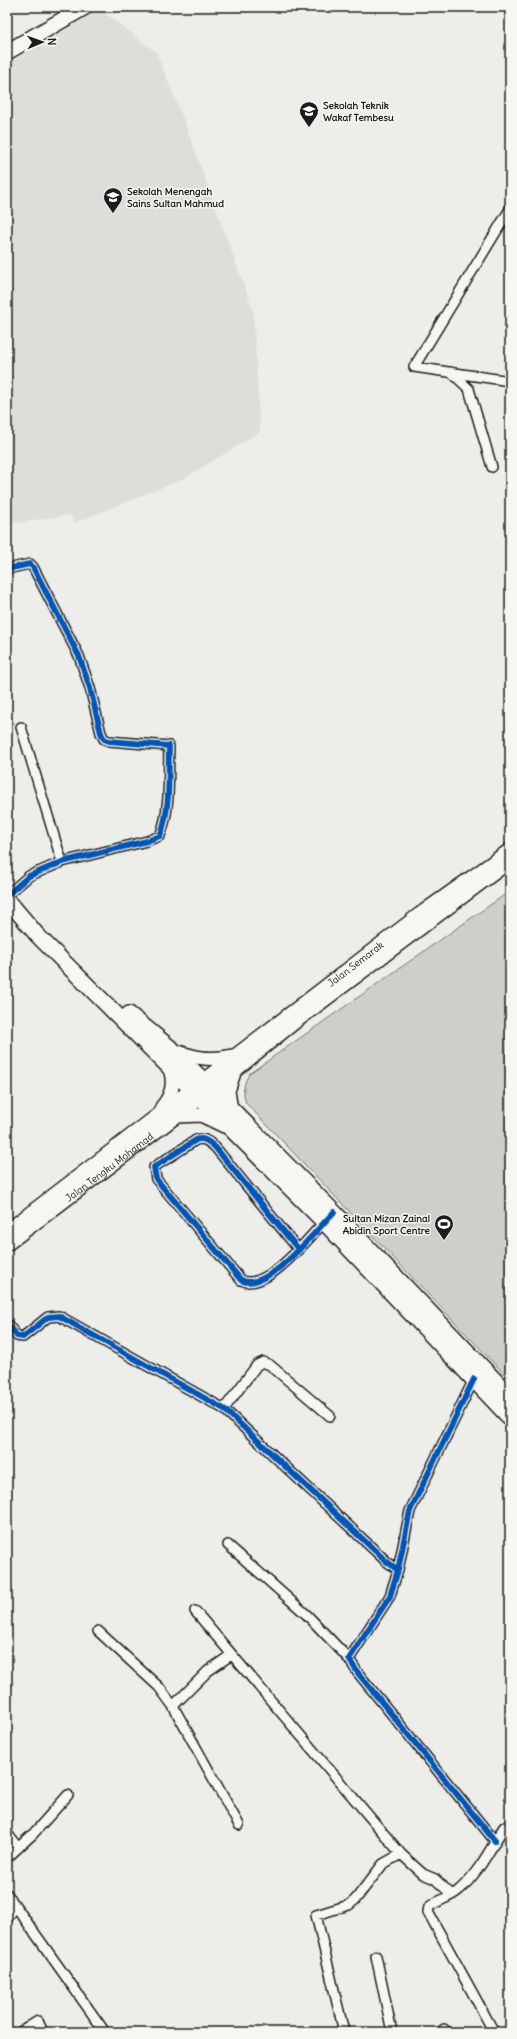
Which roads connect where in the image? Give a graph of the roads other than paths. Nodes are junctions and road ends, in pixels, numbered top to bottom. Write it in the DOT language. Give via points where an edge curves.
graph roads {
  1 [pos="85,7"];
  2 [pos="68,8"];
  3 [pos="7,45"];
  4 [pos="7,52"];
  5 [pos="510,210"];
  6 [pos="451,372"];
  7 [pos="510,381"];
  8 [pos="492,467"];
  9 [pos="7,569"];
  10 [pos="22,727"];
  11 [pos="510,850"];
  12 [pos="510,861"];
  13 [pos="62,862"];
  14 [pos="8,899"];
  15 [pos="173,1050"];
  16 [pos="234,1056"];
  17 [pos="169,1066"];
  18 [pos="236,1070"];
  19 [pos="201,1090"];
  20 [pos="231,1110"];
  21 [pos="177,1116"];
  22 [pos="151,1121"];
  23 [pos="234,1132"];
  24 [pos="329,1217"];
  25 [pos="7,1231"];
  26 [pos="7,1244"];
  27 [pos="299,1250"];
  28 [pos="7,1324"];
  29 [pos="474,1379"];
  30 [pos="510,1396"];
  31 [pos="224,1409"];
  32 [pos="330,1416"];
  33 [pos="510,1418"];
  34 [pos="228,1544"];
  35 [pos="398,1570"];
  36 [pos="195,1611"];
  37 [pos="98,1631"];
  38 [pos="231,1655"];
  39 [pos="349,1659"];
  40 [pos="173,1706"];
  41 [pos="68,1795"];
  42 [pos="239,1825"];
  43 [pos="510,1829"];
  44 [pos="7,1833"];
  45 [pos="495,1841"];
  46 [pos="18,1848"];
  47 [pos="401,1854"];
  48 [pos="7,1858"];
  49 [pos="7,1894"];
  50 [pos="452,1895"];
  51 [pos="15,1906"];
  52 [pos="7,1919"];
  53 [pos="376,1956"];
  54 [pos="20,2032"];
  55 [pos="43,2032"];
  56 [pos="105,2032"];
  57 [pos="344,2032"];
  58 [pos="392,2032"];
  59 [pos="440,2032"];
  60 [pos="446,2032"];
  61 [pos="494,2032"];
  1 -- 4 [label="main road"];
  2 -- 3 [label="main road"];
  5 -- 6 [label="street" via="414,366"];
  6 -- 7 [label="street"];
  6 -- 8 [label="street" via="469,389"];
  9 -- 13 [label="street" via="24,564 33,567 79,656 104,739 169,746 166,809 160,836"];
  10 -- 13 [label="street"];
  11 -- 16 [label="main road, Jalan Semarak" via="420,914"];
  12 -- 18 [label="main road, Jalan Semarak" via="294,1022"];
  13 -- 14 [label="street" via="30,876"];
  14 -- 15 [label="main road" via="43,930 109,997"];
  14 -- 17 [label="main road" via="38,936"];
  15 -- 16 [label="main road" via="206,1059"];
  15 -- 19 [label="main road"];
  16 -- 19 [label="main road, Jalan Semarak"];
  17 -- 19 [label="main road"];
  17 -- 22 [label="main road" via="173,1079 171,1094"];
  18 -- 19 [label="main road, Jalan Semarak"];
  18 -- 20 [label="main road" via="228,1091"];
  19 -- 20 [label="main road"];
  19 -- 21 [label="main road, Jalan Tengku Mohamad"];
  19 -- 22 [label="main road, Jalan Tengku Mohamad"];
  19 -- 23 [label="main road"];
  20 -- 24 [label="main road"];
  21 -- 23 [label="main road" via="201,1115"];
  21 -- 26 [label="main road, Jalan Tengku Mohamad"];
  22 -- 25 [label="main road, Jalan Tengku Mohamad"];
  23 -- 24 [label="main road"];
  24 -- 27 [label="street"];
  24 -- 29 [label="main road"];
  24 -- 30 [label="main road"];
  27 -- 27 [label="street" via="207,1140 196,1140 154,1167 156,1179 246,1283 259,1281 283,1265"];
  28 -- 31 [label="street" via="17,1336 23,1337 51,1316 65,1318"];
  29 -- 33 [label="main road"];
  29 -- 35 [label="street" via="410,1511"];
  31 -- 32 [label="street" via="257,1365 263,1362 270,1365"];
  31 -- 35 [label="street"];
  34 -- 39 [label="street" via="307,1615"];
  35 -- 39 [label="street" via="390,1596"];
  36 -- 38 [label="street"];
  37 -- 40 [label="street" via="159,1687"];
  38 -- 40 [label="street" via="208,1671"];
  38 -- 47 [label="street"];
  39 -- 45 [label="street"];
  40 -- 42 [label="street"];
  41 -- 46 [label="street"];
  43 -- 45 [label="street" via="504,1827"];
  44 -- 46 [label="street"];
  45 -- 50 [label="street" via="470,1879"];
  46 -- 48 [label="street"];
  47 -- 50 [label="street"];
  47 -- 57 [label="street" via="383,1864 349,1905 316,1915"];
  49 -- 51 [label="street"];
  50 -- 61 [label="street" via="429,1907 430,1918"];
  51 -- 52 [label="street"];
  51 -- 56 [label="street"];
  53 -- 58 [label="street"];
  54 -- 55 [label="street" via="38,2021"];
  59 -- 60 [label="street" via="444,2029"];
}
